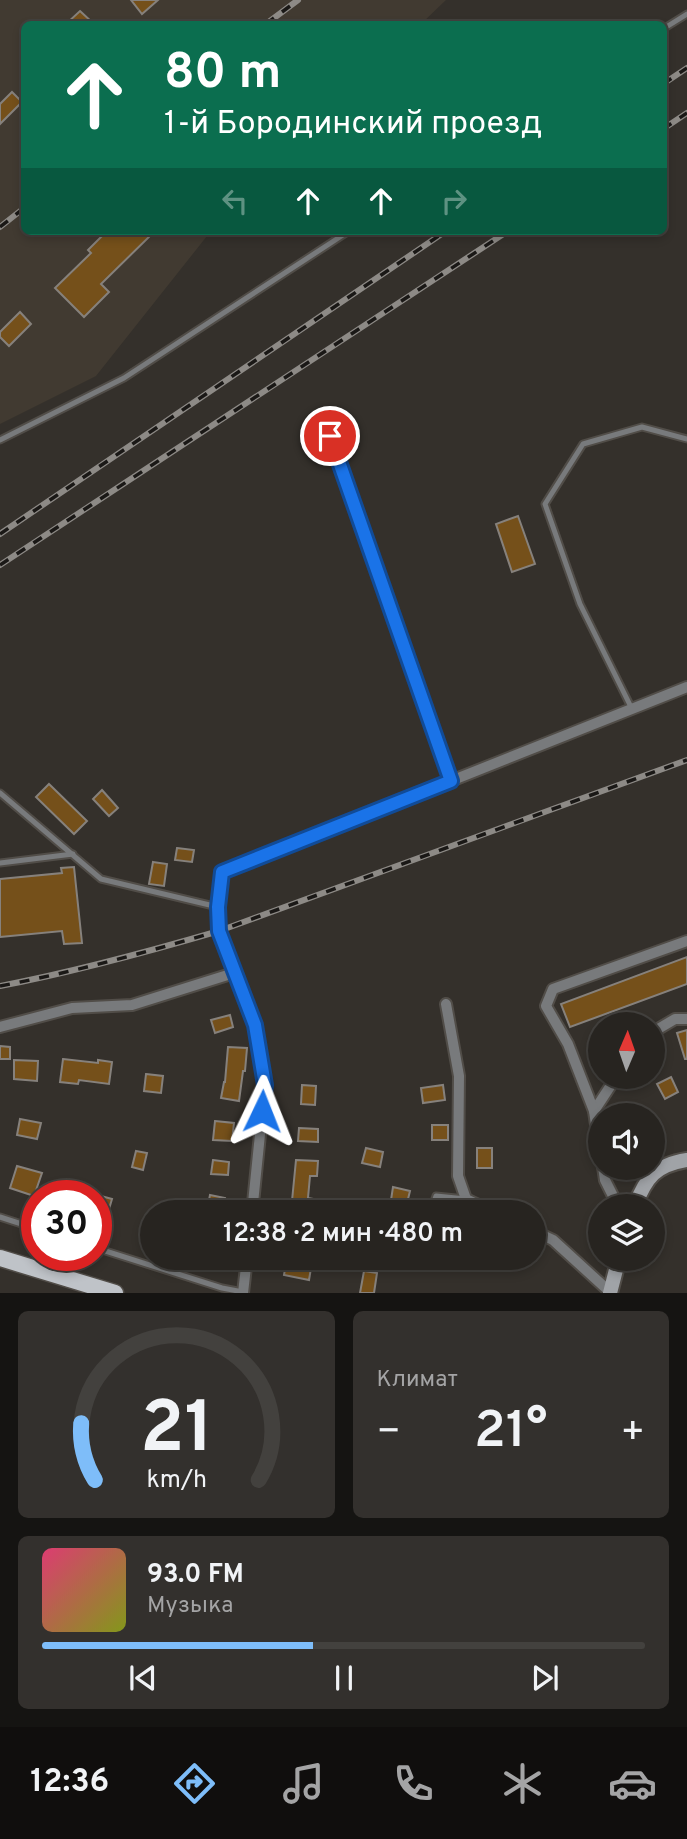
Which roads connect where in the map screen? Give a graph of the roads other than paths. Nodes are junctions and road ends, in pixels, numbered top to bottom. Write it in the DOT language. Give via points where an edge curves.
graph roads {
  1 [pos="687,14"];
  2 [pos="667,26"];
  3 [pos="343,235"];
  4 [pos="330,436"];
  5 [pos="687,439"];
  6 [pos="0,440"];
  7 [pos="687,687"];
  8 [pos="632,709"];
  9 [pos="451,781"];
  10 [pos="0,793"];
  11 [pos="72,854"];
  12 [pos="0,863"];
  13 [pos="218,907"];
  14 [pos="687,941"];
  15 [pos="234,973"];
  16 [pos="446,1004"];
  17 [pos="687,1019"];
  18 [pos="665,1025"];
  19 [pos="0,1027"];
  20 [pos="591,1103"];
  21 [pos="687,1160"];
  22 [pos="640,1194"];
  23 [pos="466,1199"];
  24 [pos="253,1200"];
  25 [pos="435,1200"];
  26 [pos="0,1217"];
  27 [pos="21,1224"];
  28 [pos="546,1237"];
  29 [pos="112,1253"];
  30 [pos="0,1258"];
  31 [pos="246,1270"];
  32 [pos="616,1271"];
  33 [pos="115,1293"];
  34 [pos="244,1293"];
  35 [pos="610,1293"];
  1 -- 2 [label="lane"];
  3 -- 6 [label="lane" via="124,378"];
  4 -- 9 [label="lane"];
  5 -- 8 [label="lane" via="642,427 583,444 545,503 580,604"];
  7 -- 8 [label="street"];
  8 -- 9 [label="street"];
  9 -- 13 [label="street" via="222,872"];
  10 -- 11 [label="lane"];
  11 -- 12 [label="lane"];
  11 -- 13 [label="lane" via="102,879"];
  13 -- 15 [label="street" via="220,938"];
  14 -- 20 [label="street" via="553,989 546,1006 568,1044"];
  15 -- 19 [label="street" via="132,1005 72,1008"];
  15 -- 24 [label="street" via="255,1025 265,1085"];
  16 -- 23 [label="street" via="459,1076 458,1176"];
  17 -- 18 [label="street"];
  21 -- 22 [label="street" via="655,1171"];
  23 -- 25 [label="lane" via="436,1196"];
  26 -- 27 [label="lane"];
  28 -- 35 [label="street"];
  29 -- 34 [label="lane"];
  30 -- 33 [label="main road"];
  31 -- 34 [label="street"];
  32 -- 35 [label="street"];
}
